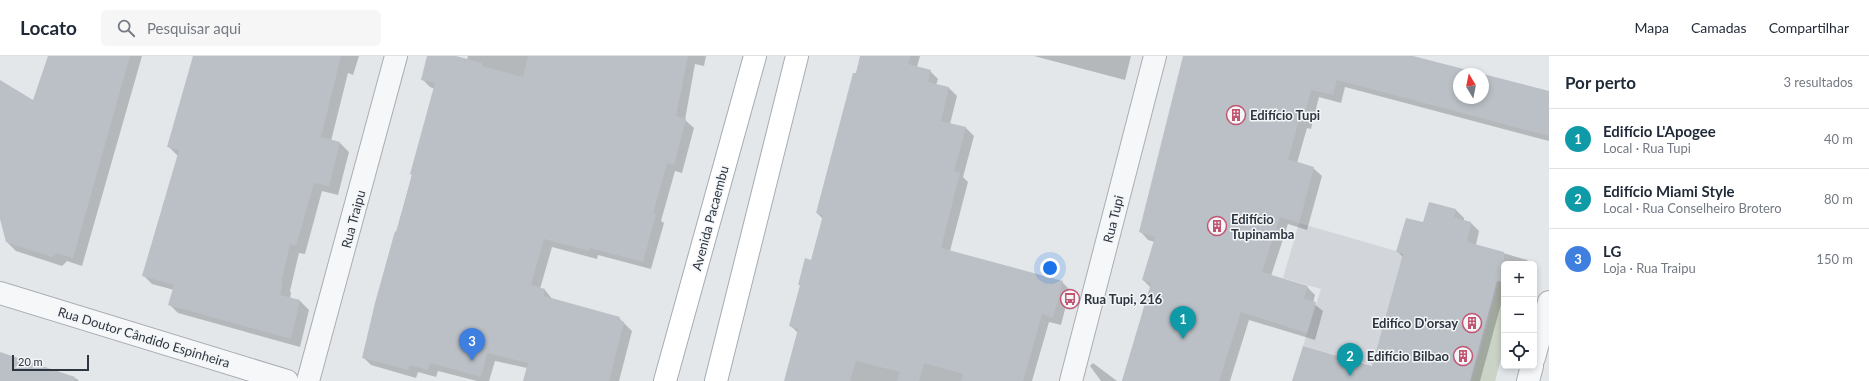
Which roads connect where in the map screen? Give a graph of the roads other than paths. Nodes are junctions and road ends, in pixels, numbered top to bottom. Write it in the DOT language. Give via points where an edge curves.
graph roads {
  1 [pos="396,56"];
  2 [pos="755,56"];
  3 [pos="797,56"];
  4 [pos="1155,56"];
  5 [pos="0,293"];
  6 [pos="1549,302"];
  7 [pos="1537,347"];
  8 [pos="1531,369"];
  9 [pos="287,381"];
  10 [pos="308,381"];
  11 [pos="665,381"];
  12 [pos="716,381"];
  13 [pos="1071,381"];
  14 [pos="1528,381"];
  1 -- 10 [label="street, Rua Traipu"];
  2 -- 11 [label="main road, Avenida Pacaembu"];
  3 -- 12 [label="main road"];
  4 -- 13 [label="street, Rua Tupi"];
  5 -- 9 [label="street, Rua Doutor Cândido Espinheira"];
  6 -- 7 [label="street"];
  8 -- 14 [label="street"];
}
